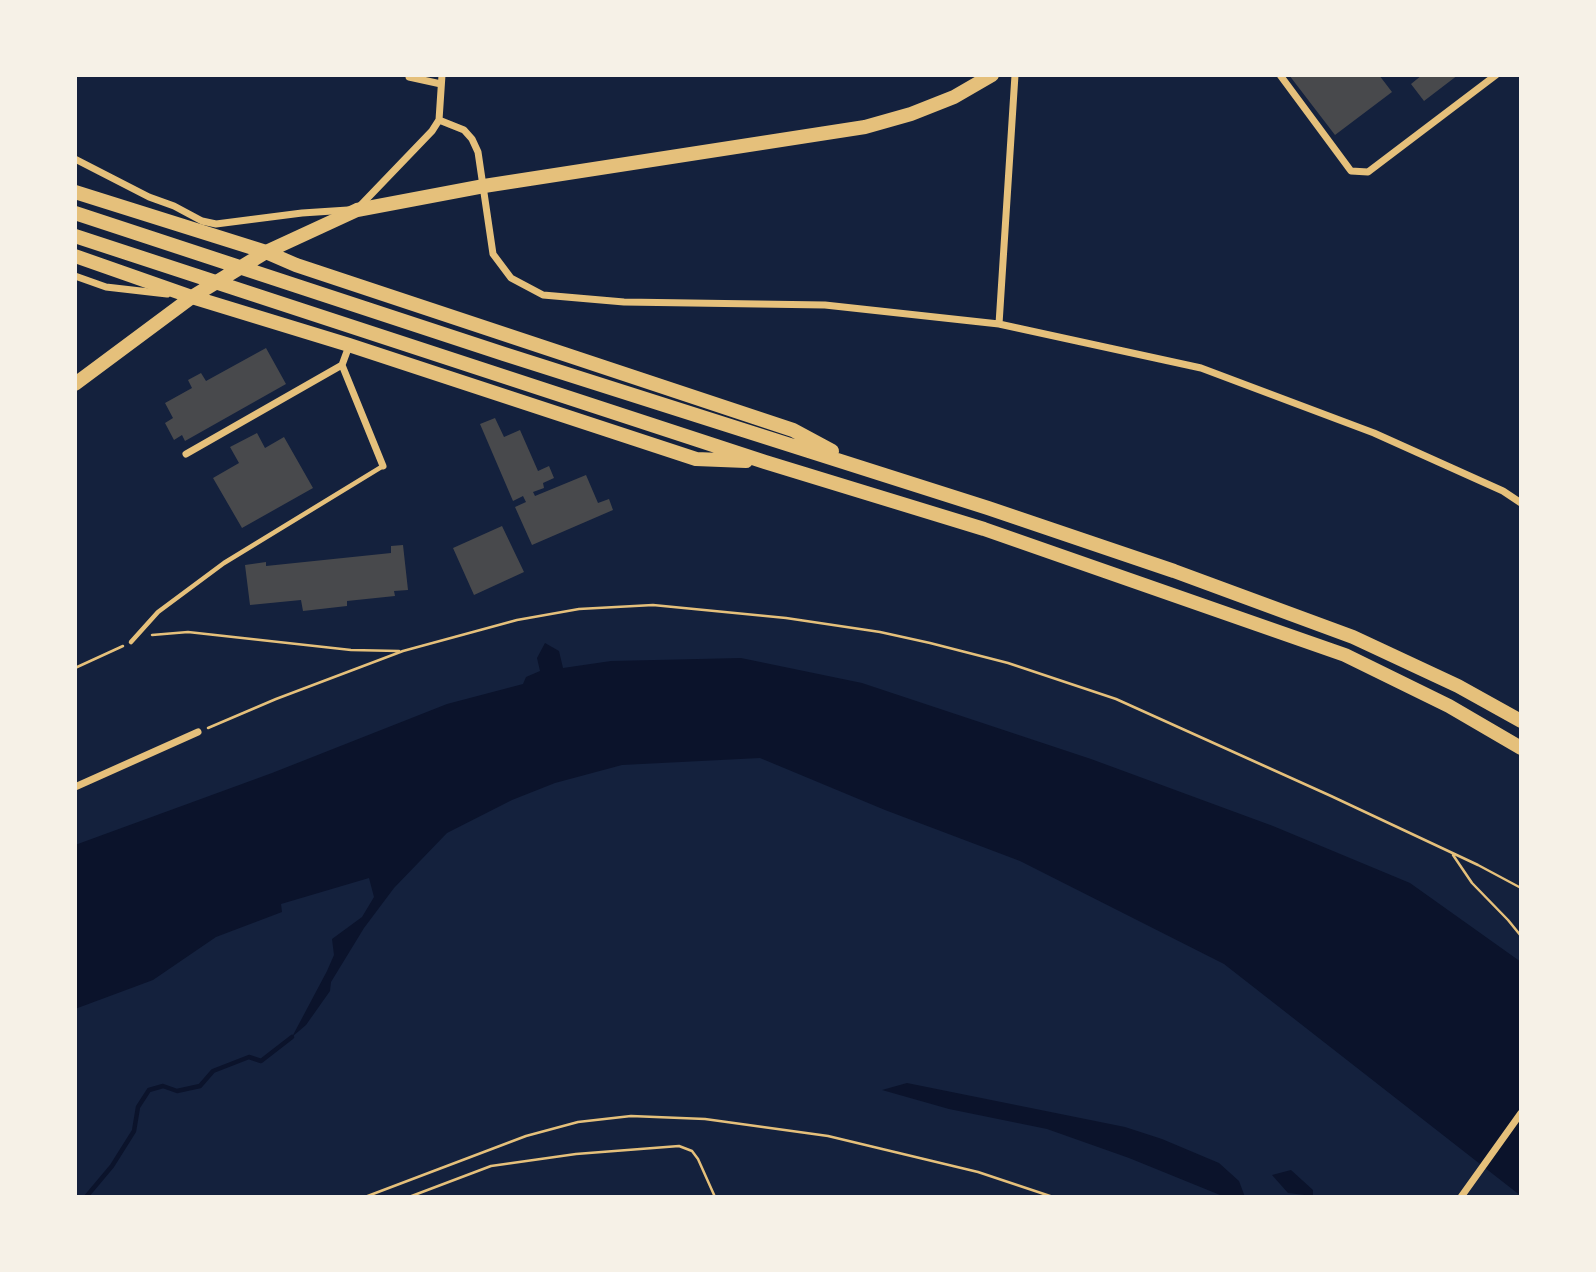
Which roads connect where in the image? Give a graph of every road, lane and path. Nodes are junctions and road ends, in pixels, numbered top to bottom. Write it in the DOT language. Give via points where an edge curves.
graph roads {
  1 [pos="409,75"];
  2 [pos="992,75"];
  3 [pos="1015,75"];
  4 [pos="1280,75"];
  5 [pos="1496,75"];
  6 [pos="442,80"];
  7 [pos="439,120"];
  8 [pos="75,159"];
  9 [pos="484,186"];
  10 [pos="75,192"];
  11 [pos="357,209"];
  12 [pos="75,213"];
  13 [pos="75,236"];
  14 [pos="266,253"];
  15 [pos="75,256"];
  16 [pos="75,276"];
  17 [pos="192,297"];
  18 [pos="999,324"];
  19 [pos="349,345"];
  20 [pos="342,365"];
  21 [pos="75,384"];
  22 [pos="186,454"];
  23 [pos="765,462"];
  24 [pos="383,466"];
  25 [pos="863,468"];
  26 [pos="1521,503"];
  27 [pos="131,642"];
  28 [pos="403,651"];
  29 [pos="75,668"];
  30 [pos="1521,721"];
  31 [pos="198,732"];
  32 [pos="1521,748"];
  33 [pos="75,788"];
  34 [pos="1451,852"];
  35 [pos="1521,888"];
  36 [pos="1521,936"];
  37 [pos="1521,1114"];
  38 [pos="365,1197"];
  39 [pos="409,1197"];
  40 [pos="715,1197"];
  41 [pos="1053,1197"];
  42 [pos="1461,1197"];
  1 -- 6 [label="street"];
  2 -- 9 [label="main road" via="954,97 865,127"];
  3 -- 18 [label="street"];
  4 -- 5 [label="street" via="1351,171 1368,172"];
  6 -- 7 [label="street"];
  7 -- 9 [label="street" via="464,130 472,139"];
  7 -- 11 [label="street"];
  8 -- 11 [label="street" via="149,197 216,224"];
  9 -- 11 [label="main road"];
  9 -- 18 [label="street" via="493,254 511,278 543,295 624,302 825,305"];
  10 -- 14 [label="main road"];
  11 -- 14 [label="main road"];
  12 -- 25 [label="main road"];
  13 -- 23 [label="main road"];
  14 -- 17 [label="main road"];
  14 -- 25 [label="main road" via="793,430"];
  15 -- 17 [label="main road"];
  16 -- 17 [label="street" via="106,287"];
  17 -- 19 [label="main road"];
  17 -- 21 [label="main road"];
  18 -- 26 [label="street" via="1201,368 1374,433"];
  19 -- 20 [label="street"];
  19 -- 23 [label="main road" via="696,459"];
  20 -- 22 [label="street"];
  20 -- 24 [label="street"];
  23 -- 32 [label="main road" via="984,529 1345,655"];
  24 -- 27 [label="lane" via="225,563 158,612"];
  25 -- 30 [label="main road" via="1174,571 1353,637"];
  27 -- 28 [label="path" via="155,633 188,632 351,650"];
  27 -- 29 [label="path"];
  28 -- 31 [label="path"];
  28 -- 34 [label="path" via="517,620 579,610 653,606 880,632 1008,663 1116,699"];
  31 -- 33 [label="street"];
  34 -- 35 [label="path"];
  34 -- 36 [label="path" via="1472,883"];
  37 -- 42 [label="street"];
  38 -- 41 [label="path" via="526,1136 578,1122 631,1116 705,1119 828,1136 978,1172"];
  39 -- 40 [label="path" via="491,1166 680,1146 698,1159"];
}
